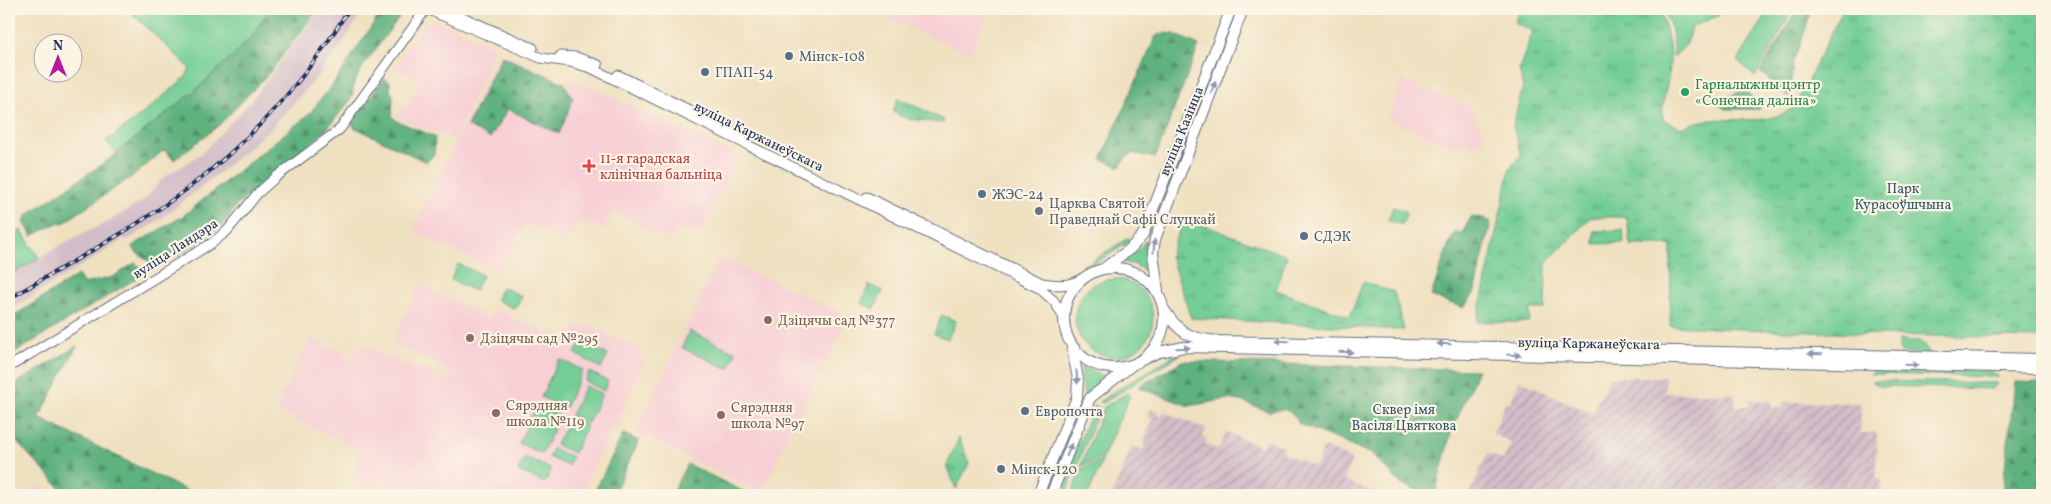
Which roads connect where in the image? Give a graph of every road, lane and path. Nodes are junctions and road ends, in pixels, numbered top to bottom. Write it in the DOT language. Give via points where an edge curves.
graph roads {
  1 [pos="426,9"];
  2 [pos="444,9"];
  3 [pos="1231,9"];
  4 [pos="1243,9"];
  5 [pos="1102,269"];
  6 [pos="1083,278"];
  7 [pos="1158,295"];
  8 [pos="1163,308"];
  9 [pos="1064,318"];
  10 [pos="1071,343"];
  11 [pos="2042,359"];
  12 [pos="1136,362"];
  13 [pos="9,367"];
  14 [pos="2042,368"];
  15 [pos="1038,495"];
  16 [pos="1051,495"];
  1 -- 9 [label="street, вуліца Каржанеўскага" via="541,58 591,68 1039,288 1054,302"];
  1 -- 13 [label="street, вуліца Ландэра" via="340,129 257,194 227,231"];
  2 -- 6 [label="street, вуліца Каржанеўскага" via="539,51 597,64 1042,283 1069,284"];
  3 -- 5 [label="main road, вуліца Казінца" via="1143,235"];
  7 -- 4 [label="main road, вуліца Казінца, one-way" via="1154,239"];
  5 -- 6 [label="main road"];
  5 -- 7 [label="main road" via="1119,268 1135,272 1149,282"];
  6 -- 9 [label="main road" via="1068,298"];
  7 -- 8 [label="main road"];
  11 -- 8 [label="main road, вуліца Каржанеўскага, one-way" via="1219,341 1188,335 1176,328"];
  8 -- 12 [label="main road" via="1164,324 1158,340 1150,352"];
  9 -- 10 [label="main road"];
  10 -- 12 [label="main road" via="1084,358 1098,365 1113,368"];
  10 -- 15 [label="main road, one-way" via="1078,379 1077,397"];
  12 -- 14 [label="main road, вуліца Каржанеўскага, one-way" via="1158,352 1184,347"];
  16 -- 12 [label="main road, one-way" via="1090,398"];
}
